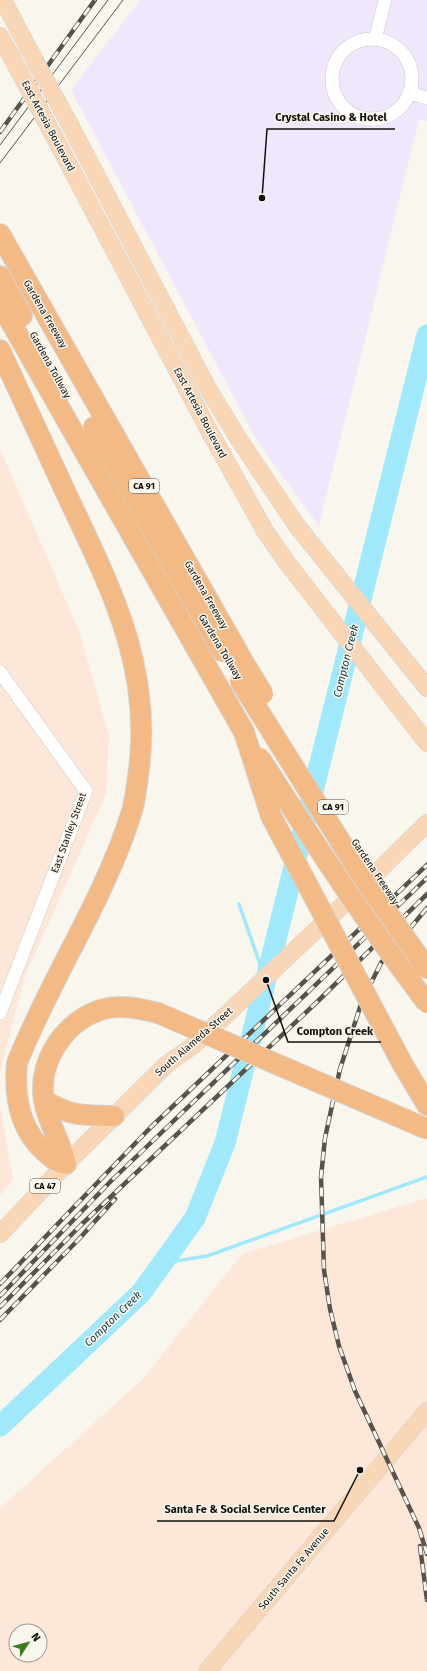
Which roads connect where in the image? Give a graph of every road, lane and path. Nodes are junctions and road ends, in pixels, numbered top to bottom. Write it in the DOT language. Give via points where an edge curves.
graph roads {
  1 [pos="3,0"];
  2 [pos="386,0"];
  3 [pos="0,36"];
  4 [pos="375,39"];
  5 [pos="409,94"];
  6 [pos="427,98"];
  7 [pos="119,219"];
  8 [pos="103,230"];
  9 [pos="0,234"];
  10 [pos="0,276"];
  11 [pos="0,303"];
  12 [pos="0,350"];
  13 [pos="220,410"];
  14 [pos="204,421"];
  15 [pos="158,582"];
  16 [pos="0,672"];
  17 [pos="242,672"];
  18 [pos="427,688"];
  19 [pos="244,732"];
  20 [pos="425,734"];
  21 [pos="427,823"];
  22 [pos="427,948"];
  23 [pos="427,969"];
  24 [pos="427,1003"];
  25 [pos="0,1013"];
  26 [pos="44,1100"];
  27 [pos="427,1105"];
  28 [pos="114,1116"];
  29 [pos="427,1129"];
  30 [pos="66,1164"];
  31 [pos="0,1234"];
  32 [pos="427,1411"];
  33 [pos="207,1671"];
  1 -- 7 [label="main road, East Artesia Boulevard, bridge"];
  2 -- 4 [label="street"];
  3 -- 8 [label="main road, East Artesia Boulevard, bridge"];
  4 -- 5 [label="street" via="395,47 409,64 412,79"];
  4 -- 5 [label="street" via="354,44 338,57 332,73 337,98 348,111 373,119 395,112"];
  5 -- 6 [label="street"];
  7 -- 8 [label="main road"];
  7 -- 13 [label="main road, East Artesia Boulevard"];
  8 -- 14 [label="main road, East Artesia Boulevard"];
  9 -- 17 [label="highway, Gardena Freeway / CA 91"];
  10 -- 15 [label="highway, Gardena Tollway" via="157,555"];
  11 -- 15 [label="highway"];
  12 -- 30 [label="highway" via="114,595 130,646 140,703 140,757 133,808 112,869 18,1063 17,1098 28,1132 38,1146 56,1162"];
  13 -- 14 [label="main road"];
  13 -- 18 [label="main road, East Artesia Boulevard" via="297,526"];
  14 -- 20 [label="main road, East Artesia Boulevard" via="265,531 288,564"];
  15 -- 19 [label="highway"];
  16 -- 25 [label="street, East Stanley Street" via="86,791"];
  17 -- 22 [label="highway, Gardena Freeway / CA 91, bridge"];
  17 -- 23 [label="highway, Gardena Tollway, bridge" via="362,876"];
  19 -- 24 [label="highway, bridge" via="332,871"];
  19 -- 27 [label="highway, bridge" via="271,816 402,1063"];
  21 -- 28 [label="main road, South Alameda Street, bridge" via="194,1045 167,1064"];
  26 -- 28 [label="highway" via="60,1110 76,1114"];
  26 -- 29 [label="highway, bridge" via="44,1077 49,1058 72,1025 105,1008 137,1008 158,1013"];
  26 -- 30 [label="highway"];
  28 -- 30 [label="main road, South Alameda Street"];
  30 -- 31 [label="main road, South Alameda Street / CA 47"];
  32 -- 33 [label="main road, South Santa Fe Avenue"];
}
